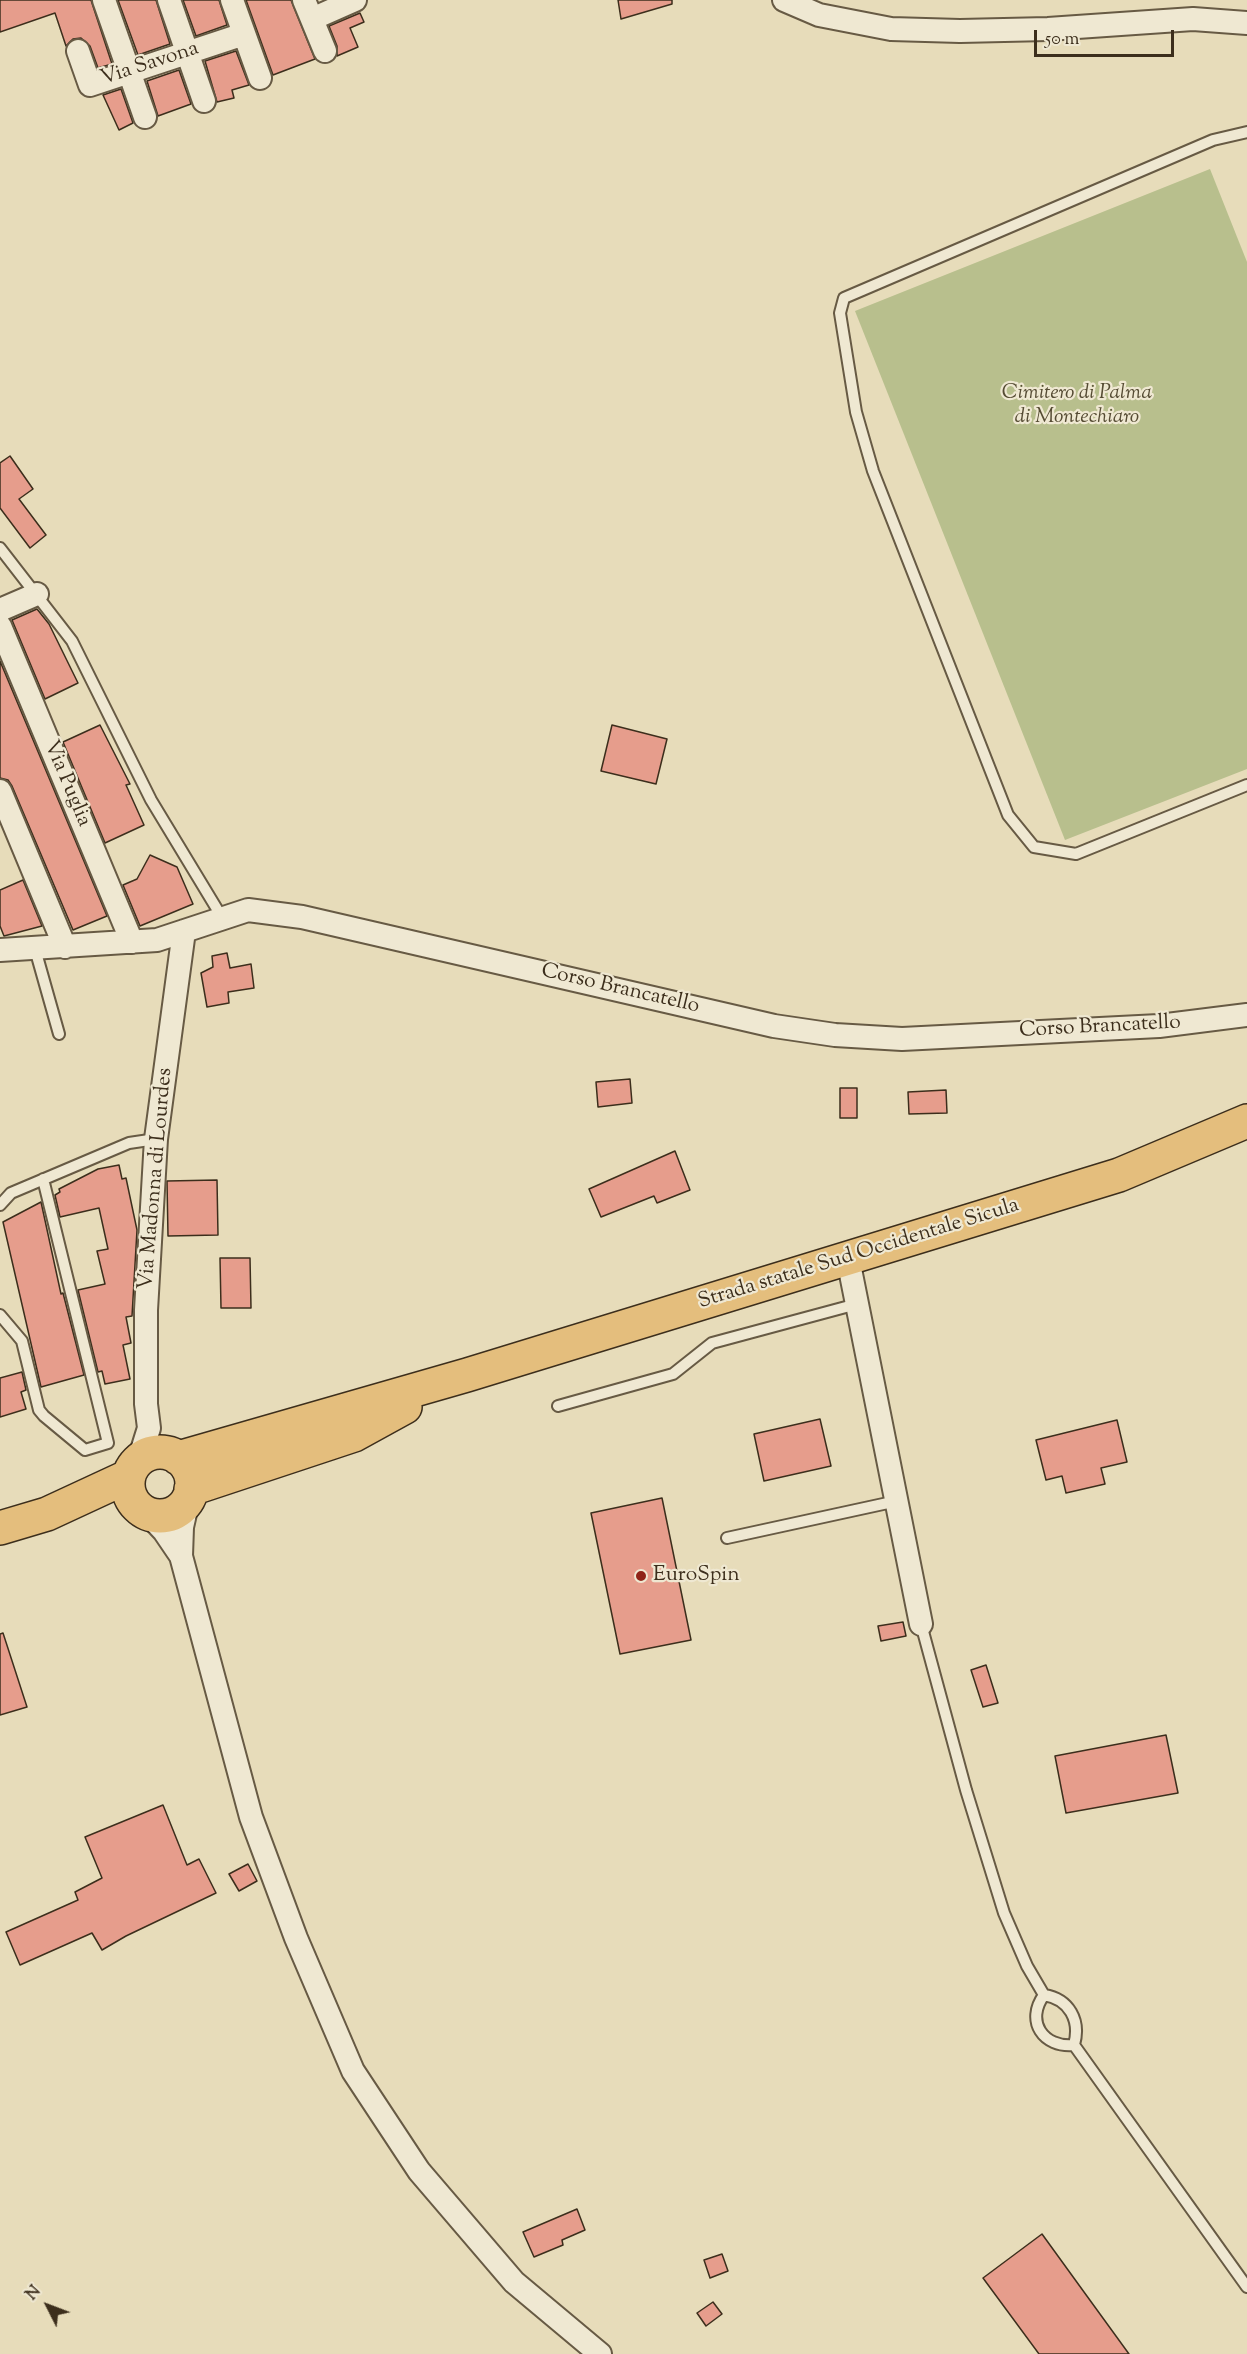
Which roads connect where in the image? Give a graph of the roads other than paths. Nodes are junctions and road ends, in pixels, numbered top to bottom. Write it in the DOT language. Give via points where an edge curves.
graph roads {
  1 [pos="104,0"];
  2 [pos="169,0"];
  3 [pos="232,0"];
  4 [pos="784,0"];
  5 [pos="347,2"];
  6 [pos="308,9"];
  7 [pos="1247,23"];
  8 [pos="244,34"];
  9 [pos="78,51"];
  10 [pos="324,51"];
  11 [pos="187,52"];
  12 [pos="129,72"];
  13 [pos="260,78"];
  14 [pos="204,101"];
  15 [pos="145,117"];
  16 [pos="1247,132"];
  17 [pos="0,548"];
  18 [pos="37,594"];
  19 [pos="0,610"];
  20 [pos="0,626"];
  21 [pos="1247,785"];
  22 [pos="0,791"];
  23 [pos="223,919"];
  24 [pos="184,931"];
  25 [pos="132,942"];
  26 [pos="65,947"];
  27 [pos="35,949"];
  28 [pos="0,950"];
  29 [pos="1247,1015"];
  30 [pos="58,1034"];
  31 [pos="1247,1121"];
  32 [pos="156,1139"];
  33 [pos="43,1179"];
  34 [pos="0,1205"];
  35 [pos="848,1259"];
  36 [pos="857,1304"];
  37 [pos="0,1315"];
  38 [pos="466,1375"];
  39 [pos="558,1406"];
  40 [pos="152,1455"];
  41 [pos="190,1493"];
  42 [pos="897,1501"];
  43 [pos="143,1511"];
  44 [pos="46,1514"];
  45 [pos="0,1528"];
  46 [pos="727,1538"];
  47 [pos="181,1556"];
  48 [pos="921,1624"];
  49 [pos="1044,1995"];
  50 [pos="1074,2044"];
  51 [pos="1247,2287"];
  52 [pos="600,2354"];
  1 -- 12 [label="street"];
  2 -- 11 [label="street"];
  3 -- 8 [label="street"];
  4 -- 7 [label="street" via="819,15 903,29 1048,29 1192,19"];
  5 -- 6 [label="street"];
  6 -- 10 [label="street"];
  8 -- 11 [label="street, Via Savona"];
  8 -- 13 [label="street"];
  9 -- 12 [label="street, Via Savona" via="90,85"];
  11 -- 12 [label="street, Via Savona"];
  11 -- 14 [label="street"];
  12 -- 15 [label="street"];
  16 -- 21 [label="lane" via="1213,140 844,297 840,313 856,412 873,471 1008,815 1034,846 1076,854"];
  17 -- 18 [label="lane"];
  18 -- 19 [label="street"];
  18 -- 23 [label="lane" via="72,641 151,800"];
  20 -- 25 [label="street, Via Puglia"];
  22 -- 26 [label="street"];
  23 -- 24 [label="street, Corso Brancatello"];
  23 -- 29 [label="street, Corso Brancatello" via="249,910 302,917 763,1023 835,1035 902,1039 1007,1034 1159,1026"];
  24 -- 25 [label="street, Corso Brancatello" via="157,940"];
  24 -- 32 [label="street, Via Madonna di Lourdes"];
  25 -- 26 [label="street, Corso Brancatello"];
  26 -- 27 [label="street, Corso Brancatello"];
  27 -- 28 [label="street, Corso Brancatello"];
  27 -- 30 [label="lane"];
  31 -- 35 [label="main road, Strada statale Sud Occidentale Sicula" via="1119,1175"];
  32 -- 33 [label="lane" via="129,1143"];
  32 -- 40 [label="street, Via Madonna di Lourdes" via="146,1310 146,1404"];
  33 -- 34 [label="lane" via="11,1193"];
  33 -- 37 [label="lane" via="108,1443 85,1450 44,1416 39,1410 22,1341"];
  35 -- 36 [label="street"];
  35 -- 38 [label="main road, Strada statale Sud Occidentale Sicula"];
  36 -- 39 [label="lane" via="712,1343 673,1374"];
  36 -- 42 [label="street"];
  38 -- 40 [label="main road, Strada statale Sud Occidentale Sicula"];
  38 -- 41 [label="main road, Strada statale Sud Occidentale Sicula" via="354,1434"];
  40 -- 41 [label="main road" via="184,1462 190,1475"];
  40 -- 43 [label="main road" via="129,1493"];
  40 -- 44 [label="main road, Strada statale Sud Occidentale Sicula"];
  41 -- 43 [label="main road, Strada statale Sud Occidentale Sicula" via="183,1506 172,1513 157,1516"];
  41 -- 47 [label="street"];
  42 -- 46 [label="lane"];
  42 -- 48 [label="street"];
  43 -- 44 [label="main road, Strada statale Sud Occidentale Sicula"];
  43 -- 47 [label="street" via="165,1531"];
  44 -- 45 [label="main road, Strada statale Sud Occidentale Sicula"];
  47 -- 52 [label="street" via="251,1816 296,1938 353,2071 419,2171 514,2282"];
  48 -- 49 [label="lane" via="1004,1913"];
  49 -- 50 [label="lane" via="1059,2000 1071,2011 1077,2027"];
  49 -- 50 [label="lane" via="1036,2010 1041,2033 1056,2044"];
  50 -- 51 [label="lane"];
}
